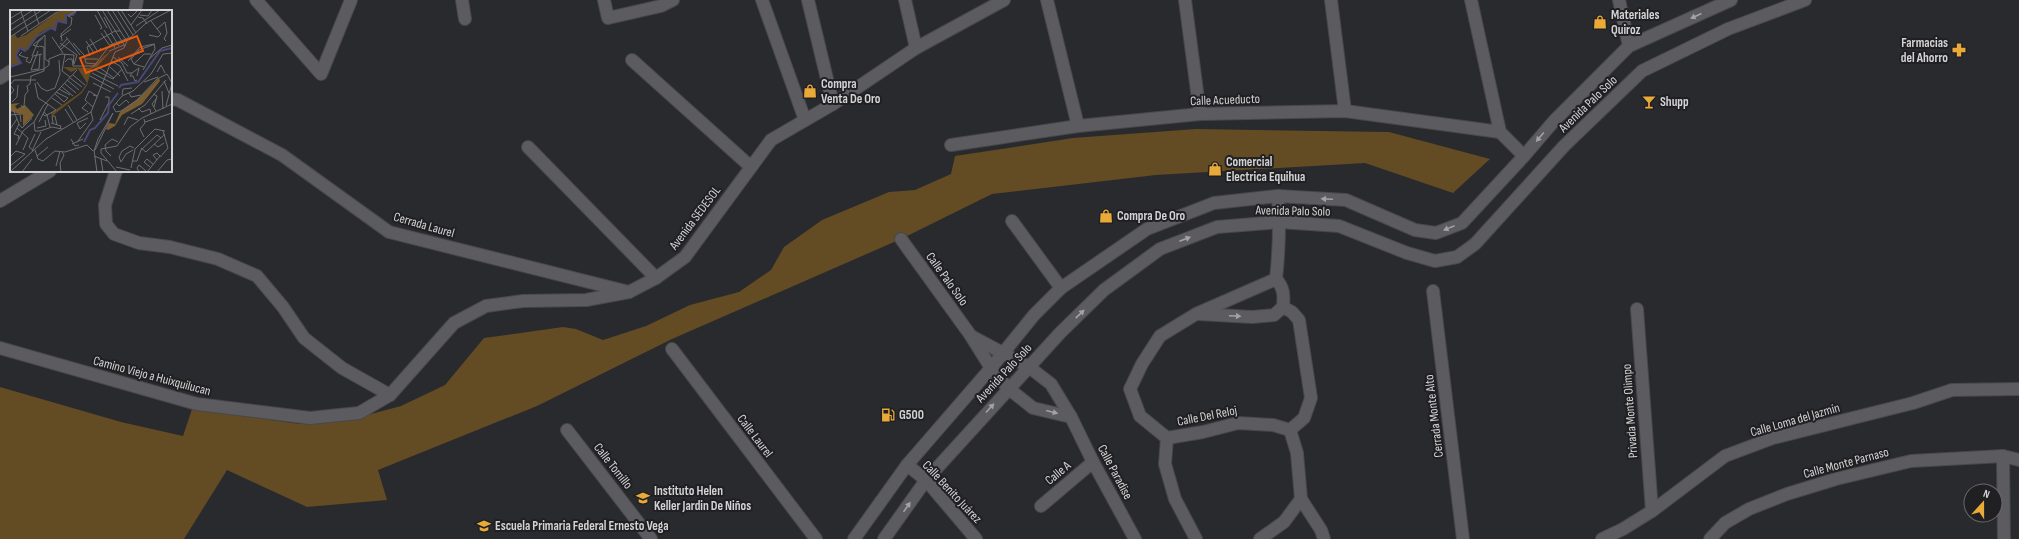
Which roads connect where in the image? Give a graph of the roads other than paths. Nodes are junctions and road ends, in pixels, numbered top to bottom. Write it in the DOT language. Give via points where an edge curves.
graph roads {
  1 [pos="137,0"];
  2 [pos="256,0"];
  3 [pos="351,0"];
  4 [pos="462,0"];
  5 [pos="604,0"];
  6 [pos="673,0"];
  7 [pos="762,0"];
  8 [pos="808,0"];
  9 [pos="905,0"];
  10 [pos="1004,0"];
  11 [pos="1047,0"];
  12 [pos="1185,0"];
  13 [pos="1331,0"];
  14 [pos="1471,0"];
  15 [pos="1619,0"];
  16 [pos="1731,0"];
  17 [pos="1805,0"];
  18 [pos="136,10"];
  19 [pos="465,19"];
  20 [pos="1629,46"];
  21 [pos="916,48"];
  22 [pos="632,60"];
  23 [pos="10,72"];
  24 [pos="0,78"];
  25 [pos="172,99"];
  26 [pos="833,104"];
  27 [pos="1345,111"];
  28 [pos="1200,114"];
  29 [pos="805,120"];
  30 [pos="1078,126"];
  31 [pos="1500,132"];
  32 [pos="951,145"];
  33 [pos="528,147"];
  34 [pos="1524,156"];
  35 [pos="751,167"];
  36 [pos="48,172"];
  37 [pos="116,172"];
  38 [pos="1278,196"];
  39 [pos="0,201"];
  40 [pos="1012,221"];
  41 [pos="1280,222"];
  42 [pos="900,239"];
  43 [pos="656,278"];
  44 [pos="1276,279"];
  45 [pos="1061,288"];
  46 [pos="1433,291"];
  47 [pos="629,292"];
  48 [pos="1283,307"];
  49 [pos="1636,309"];
  50 [pos="1196,314"];
  51 [pos="971,336"];
  52 [pos="0,348"];
  53 [pos="672,349"];
  54 [pos="1002,352"];
  55 [pos="1029,367"];
  56 [pos="991,368"];
  57 [pos="1008,388"];
  58 [pos="2019,389"];
  59 [pos="390,395"];
  60 [pos="1071,417"];
  61 [pos="567,430"];
  62 [pos="1290,430"];
  63 [pos="1167,438"];
  64 [pos="2003,456"];
  65 [pos="2019,460"];
  66 [pos="1093,462"];
  67 [pos="907,465"];
  68 [pos="926,480"];
  69 [pos="1301,498"];
  70 [pos="1041,506"];
  71 [pos="1652,511"];
  72 [pos="651,539"];
  73 [pos="816,539"];
  74 [pos="854,539"];
  75 [pos="884,539"];
  76 [pos="976,539"];
  77 [pos="1135,539"];
  78 [pos="1196,539"];
  79 [pos="1260,539"];
  80 [pos="1324,539"];
  81 [pos="1463,539"];
  82 [pos="1602,539"];
  83 [pos="1710,539"];
  84 [pos="2004,539"];
  1 -- 18 [label="street"];
  2 -- 3 [label="street" via="321,74"];
  4 -- 19 [label="street"];
  5 -- 6 [label="street" via="608,18 661,6"];
  7 -- 29 [label="street"];
  8 -- 26 [label="street"];
  9 -- 21 [label="street"];
  10 -- 21 [label="street, Avenida SEDESOL"];
  11 -- 30 [label="street"];
  12 -- 28 [label="street"];
  13 -- 27 [label="street"];
  14 -- 31 [label="street"];
  15 -- 20 [label="street"];
  16 -- 20 [label="street, Avenida Palo Solo, one-way"];
  17 -- 41 [label="street, Avenida Palo Solo" via="1728,29 1642,71 1564,146 1475,244 1457,257 1436,260 1407,253 1339,226"];
  20 -- 34 [label="street, Avenida Palo Solo, one-way" via="1554,121"];
  21 -- 26 [label="street, Avenida SEDESOL"];
  22 -- 35 [label="street"];
  23 -- 24 [label="street"];
  25 -- 47 [label="street, Cerrada Laurel" via="282,155 389,232"];
  26 -- 29 [label="street, Avenida SEDESOL"];
  27 -- 28 [label="street, Calle Acueducto"];
  27 -- 31 [label="street, Calle Acueducto"];
  28 -- 30 [label="street, Calle Acueducto"];
  29 -- 35 [label="street, Avenida SEDESOL" via="771,140"];
  30 -- 32 [label="street, Calle Acueducto"];
  31 -- 34 [label="street"];
  33 -- 43 [label="street"];
  34 -- 38 [label="street, Avenida Palo Solo, one-way" via="1462,223 1436,233 1415,230 1346,200"];
  35 -- 43 [label="street, Avenida SEDESOL" via="685,257"];
  36 -- 39 [label="street"];
  37 -- 59 [label="street" via="105,205 106,224 114,234 138,243 170,247 218,259 256,276 283,307 304,338 342,368"];
  38 -- 41 [label="street"];
  38 -- 45 [label="street, Avenida Palo Solo" via="1214,203 1147,229"];
  40 -- 45 [label="street"];
  41 -- 44 [label="street"];
  55 -- 41 [label="street, Avenida Palo Solo, one-way" via="1104,290 1160,249 1217,227"];
  42 -- 51 [label="street, Calle Palo Solo"];
  43 -- 47 [label="street, Avenida SEDESOL"];
  44 -- 48 [label="street" via="1282,286"];
  44 -- 50 [label="street, Calle Del Reloj"];
  45 -- 54 [label="street, Avenida Palo Solo"];
  46 -- 81 [label="street, Cerrada Monte Alto"];
  47 -- 59 [label="street, Avenida SEDESOL" via="586,300 523,301 486,306 454,323"];
  50 -- 48 [label="street, one-way" via="1252,317 1274,315"];
  48 -- 62 [label="street" via="1299,320 1311,398 1304,418"];
  49 -- 71 [label="street, Privada Monte Olimpo"];
  50 -- 63 [label="street, Calle Del Reloj" via="1160,336 1130,389 1140,416"];
  51 -- 54 [label="street, Calle Palo Solo"];
  51 -- 56 [label="street, Calle Palo Solo"];
  52 -- 59 [label="street, Camino Viejo a Huixquilucan" via="197,404 310,418 359,413"];
  53 -- 73 [label="street, Calle Laurel"];
  54 -- 55 [label="street, Calle Paradise"];
  54 -- 56 [label="street, Avenida Palo Solo"];
  55 -- 57 [label="street, Avenida Palo Solo"];
  55 -- 60 [label="street, Calle Paradise" via="1051,384"];
  56 -- 57 [label="street, Calle Palo Solo"];
  56 -- 67 [label="street, Avenida Palo Solo"];
  57 -- 60 [label="street, one-way" via="1033,408"];
  68 -- 57 [label="street, Avenida Palo Solo, one-way"];
  58 -- 71 [label="street, Calle Loma del Jazmín" via="1952,390 1913,403 1773,438 1725,456"];
  60 -- 66 [label="street, Calle Paradise"];
  61 -- 72 [label="street, Calle Tomillo"];
  62 -- 63 [label="street, Calle Del Reloj" via="1273,425 1238,423"];
  62 -- 69 [label="street" via="1297,453"];
  63 -- 78 [label="street" via="1165,464 1175,499"];
  64 -- 65 [label="street, Calle Monte Parnaso"];
  64 -- 83 [label="street, Calle Monte Parnaso" via="1911,461 1836,479 1749,509 1725,523"];
  64 -- 84 [label="street"];
  66 -- 70 [label="street, Calle A"];
  66 -- 77 [label="street, Calle Paradise"];
  67 -- 68 [label="street, Calle Benito Juárez"];
  67 -- 74 [label="street, Avenida Palo Solo"];
  75 -- 68 [label="street, Avenida Palo Solo, one-way"];
  68 -- 76 [label="street, Calle Benito Juárez"];
  69 -- 79 [label="street" via="1284,522"];
  69 -- 80 [label="street"];
  71 -- 82 [label="street, Calle Loma del Jazmín"];
}
